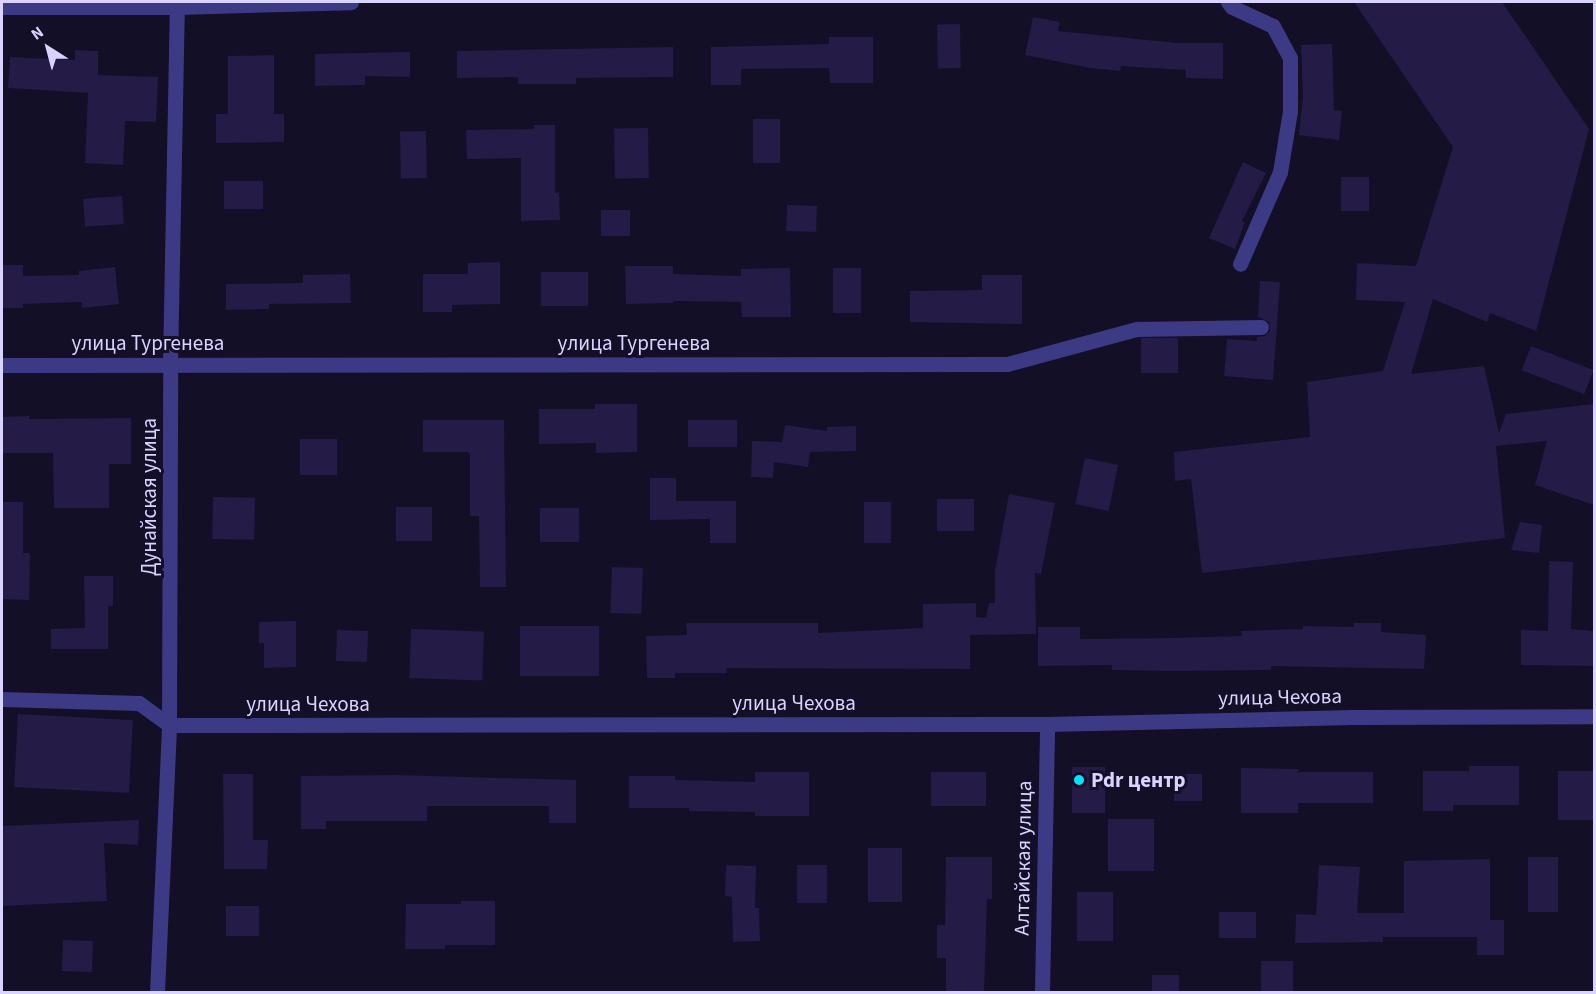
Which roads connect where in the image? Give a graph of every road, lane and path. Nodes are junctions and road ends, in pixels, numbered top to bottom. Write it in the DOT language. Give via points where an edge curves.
graph roads {
  1 [pos="351,2"];
  2 [pos="1228,2"];
  3 [pos="177,4"];
  4 [pos="2,7"];
  5 [pos="1240,264"];
  6 [pos="1261,327"];
  7 [pos="170,364"];
  8 [pos="2,365"];
  9 [pos="2,699"];
  10 [pos="1594,716"];
  11 [pos="1047,723"];
  12 [pos="169,725"];
  13 [pos="158,993"];
  14 [pos="1041,993"];
  1 -- 3 [label="street"];
  2 -- 5 [label="street" via="1274,26 1290,58 1290,111 1280,172"];
  3 -- 4 [label="street"];
  3 -- 7 [label="street, Дунайская улица"];
  6 -- 7 [label="street, улица Тургенева" via="1137,329 1007,364"];
  7 -- 8 [label="street, улица Тургенева"];
  7 -- 12 [label="street, Дунайская улица"];
  9 -- 12 [label="street" via="139,703"];
  10 -- 11 [label="street, улица Чехова"];
  11 -- 12 [label="street, улица Чехова"];
  11 -- 14 [label="street, Алтайская улица"];
  12 -- 13 [label="street, Дунайская улица"];
}
